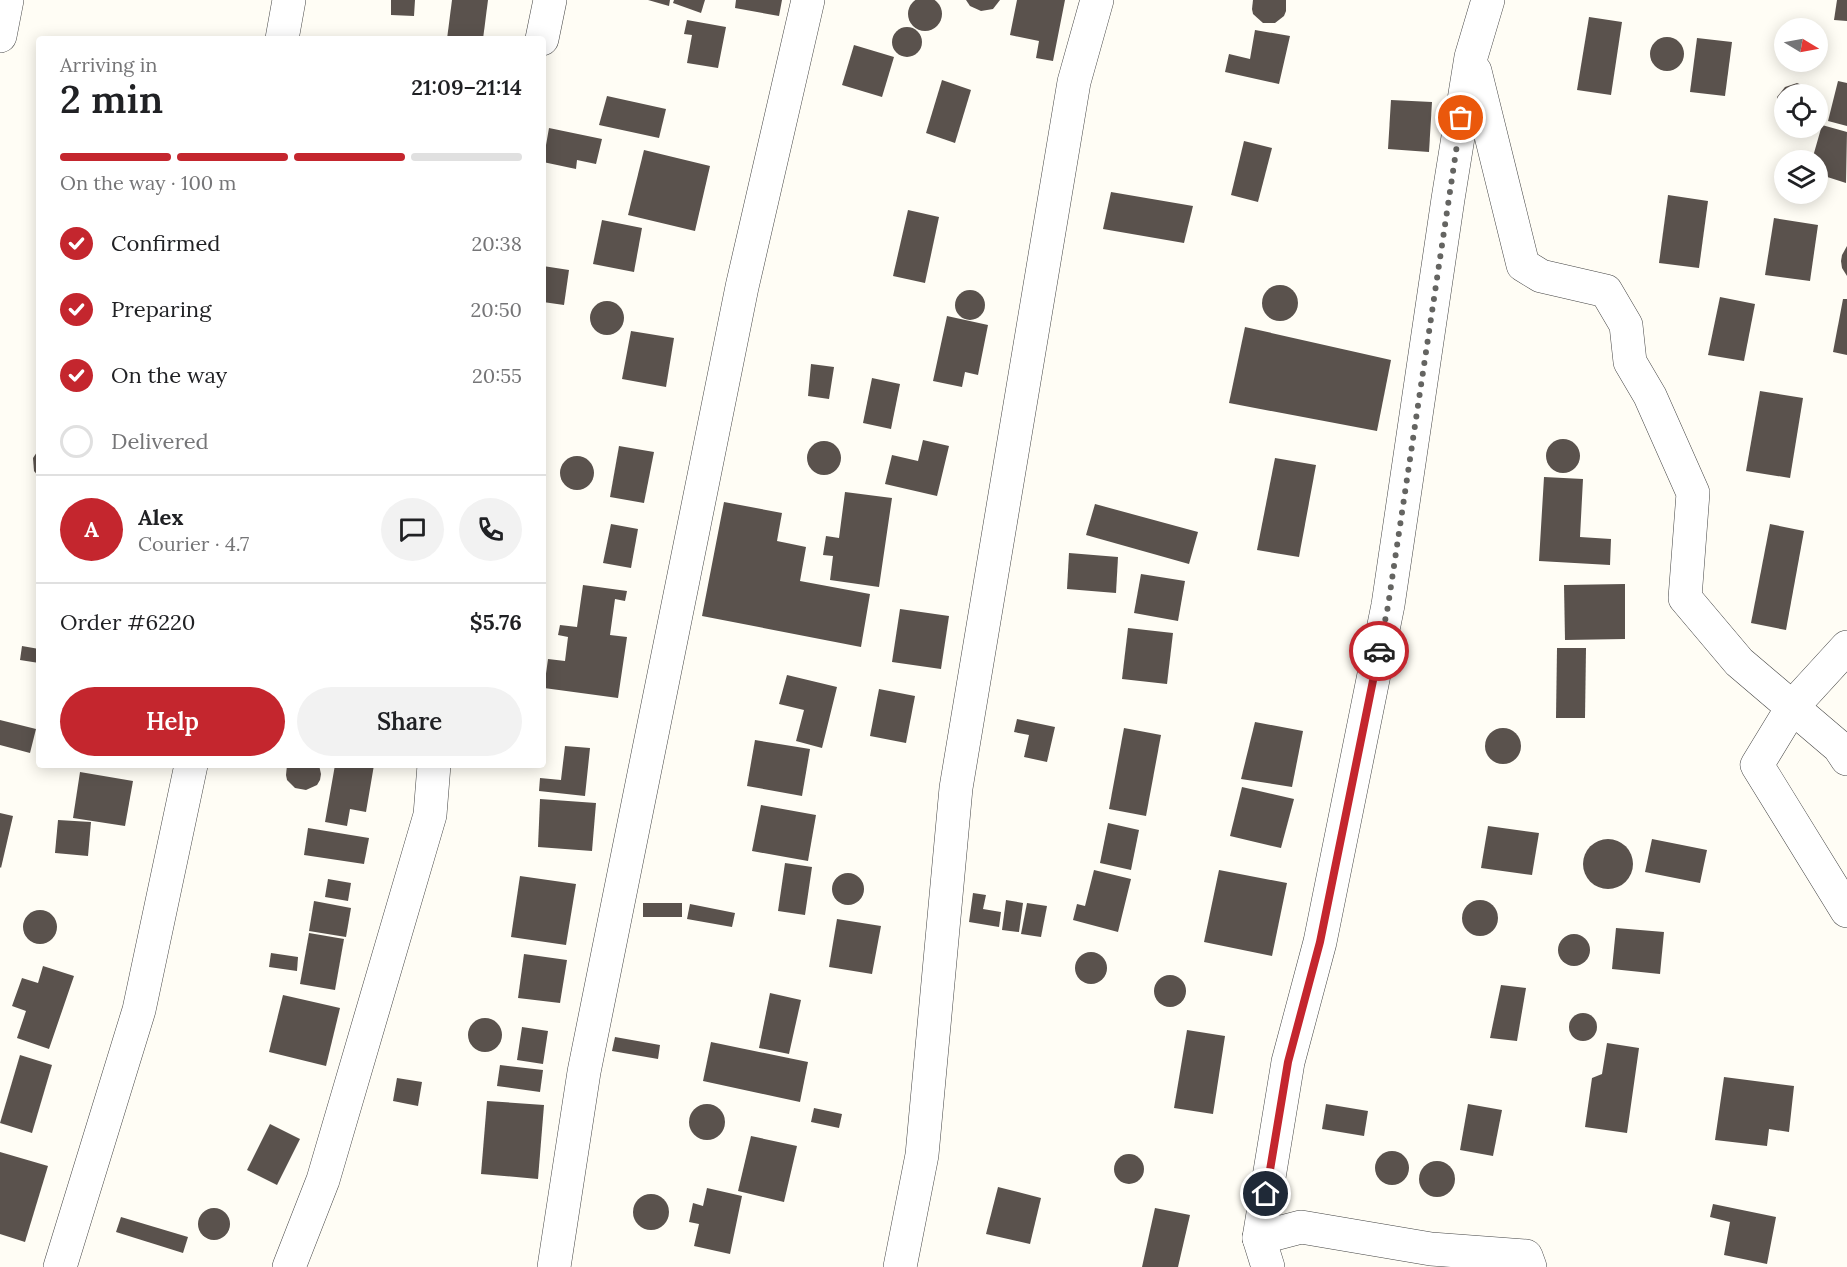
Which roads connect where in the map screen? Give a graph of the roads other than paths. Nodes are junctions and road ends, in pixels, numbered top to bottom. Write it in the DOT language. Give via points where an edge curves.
graph roads {
  1 [pos="7,0"];
  2 [pos="289,0"];
  3 [pos="550,0"];
  4 [pos="808,0"];
  5 [pos="1097,0"];
  6 [pos="1488,0"];
  7 [pos="0,36"];
  8 [pos="283,36"];
  9 [pos="543,36"];
  10 [pos="1471,57"];
  11 [pos="1847,647"];
  12 [pos="1792,706"];
  13 [pos="1847,759"];
  14 [pos="190,768"];
  15 [pos="434,768"];
  16 [pos="1847,911"];
  17 [pos="1264,1252"];
  18 [pos="60,1267"];
  19 [pos="289,1267"];
  20 [pos="554,1267"];
  21 [pos="900,1267"];
  22 [pos="1530,1267"];
  1 -- 7 [label="street"];
  2 -- 8 [label="street"];
  3 -- 9 [label="street"];
  4 -- 20 [label="street" via="742,287 584,1071"];
  5 -- 21 [label="street" via="1074,82 956,788 921,1155"];
  6 -- 10 [label="street"];
  10 -- 12 [label="street" via="1524,265 1541,276 1606,291 1626,325 1630,362 1650,396 1693,493 1684,598 1739,662"];
  10 -- 17 [label="street" via="1388,606 1320,942 1288,1062"];
  11 -- 12 [label="street"];
  12 -- 13 [label="street" via="1839,747"];
  12 -- 16 [label="street" via="1757,765"];
  14 -- 18 [label="street" via="139,1010"];
  15 -- 19 [label="street" via="430,815 323,1180"];
  17 -- 22 [label="street" via="1301,1227 1431,1249 1526,1256"];
}
